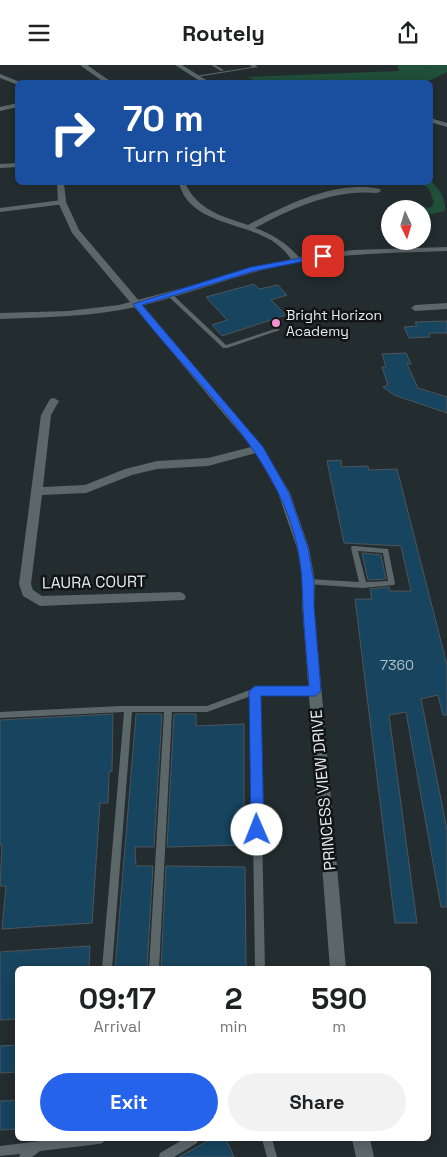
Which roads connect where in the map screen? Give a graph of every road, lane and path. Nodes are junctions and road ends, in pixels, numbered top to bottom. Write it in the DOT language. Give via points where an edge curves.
graph roads {
  1 [pos="83,65"];
  2 [pos="178,65"];
  3 [pos="213,65"];
  4 [pos="252,65"];
  5 [pos="222,70"];
  6 [pos="0,76"];
  7 [pos="197,76"];
  8 [pos="106,80"];
  9 [pos="203,80"];
  10 [pos="15,82"];
  11 [pos="15,106"];
  12 [pos="0,109"];
  13 [pos="433,121"];
  14 [pos="447,125"];
  15 [pos="15,165"];
  16 [pos="0,166"];
  17 [pos="60,185"];
  18 [pos="183,185"];
  19 [pos="377,191"];
  20 [pos="62,202"];
  21 [pos="0,210"];
  22 [pos="250,227"];
  23 [pos="447,249"];
  24 [pos="297,260"];
  25 [pos="170,295"];
  26 [pos="137,304"];
  27 [pos="447,306"];
  28 [pos="415,307"];
  29 [pos="0,316"];
  30 [pos="277,330"];
  31 [pos="54,401"];
  32 [pos="259,449"];
  33 [pos="37,491"];
  34 [pos="308,582"];
  35 [pos="363,585"];
  36 [pos="180,597"];
  37 [pos="255,691"];
  38 [pos="315,691"];
  39 [pos="128,709"];
  40 [pos="168,709"];
  41 [pos="0,715"];
  42 [pos="107,966"];
  43 [pos="154,966"];
  44 [pos="260,966"];
  45 [pos="338,966"];
  46 [pos="81,1141"];
  47 [pos="190,1141"];
  48 [pos="268,1141"];
  49 [pos="361,1141"];
  50 [pos="38,1147"];
  51 [pos="0,1151"];
  52 [pos="24,1157"];
  53 [pos="164,1157"];
  54 [pos="272,1157"];
  55 [pos="365,1157"];
  1 -- 8 [label="street"];
  2 -- 7 [label="street"];
  3 -- 5 [label="lane"];
  4 -- 5 [label="lane" via="256,67"];
  5 -- 7 [label="lane"];
  6 -- 10 [label="street"];
  7 -- 9 [label="street"];
  11 -- 12 [label="street"];
  13 -- 14 [label="street"];
  15 -- 16 [label="street"];
  17 -- 20 [label="street, PRINCESS VIEW DRIVE"];
  18 -- 22 [label="street" via="190,199 203,210"];
  19 -- 22 [label="street" via="343,192 270,216"];
  20 -- 21 [label="street"];
  20 -- 26 [label="street, PRINCESS VIEW DRIVE" via="75,231"];
  22 -- 24 [label="street" via="284,245"];
  23 -- 24 [label="street" via="379,250"];
  24 -- 25 [label="street" via="254,269"];
  25 -- 26 [label="street"];
  25 -- 30 [label="lane" via="225,347"];
  26 -- 29 [label="street" via="90,312"];
  26 -- 32 [label="street, PRINCESS VIEW DRIVE"];
  27 -- 28 [label="street"];
  31 -- 33 [label="street, LAURA COURT" via="46,415"];
  32 -- 33 [label="street" via="208,462 157,465 86,489"];
  32 -- 34 [label="street, PRINCESS VIEW DRIVE" via="284,493 303,548"];
  33 -- 36 [label="street, LAURA COURT" via="25,584 30,597 40,601"];
  34 -- 35 [label="lane"];
  34 -- 38 [label="street, PRINCESS VIEW DRIVE"];
  35 -- 35 [label="lane" via="354,548 386,551 392,583"];
  37 -- 38 [label="lane"];
  37 -- 40 [label="lane" via="207,709"];
  37 -- 44 [label="lane"];
  38 -- 45 [label="street, PRINCESS VIEW DRIVE"];
  39 -- 40 [label="lane"];
  39 -- 41 [label="lane"];
  39 -- 42 [label="lane"];
  40 -- 43 [label="lane"];
  46 -- 50 [label="lane"];
  47 -- 53 [label="lane"];
  48 -- 54 [label="lane"];
  49 -- 55 [label="street"];
  50 -- 51 [label="lane"];
  50 -- 52 [label="lane"];
}
